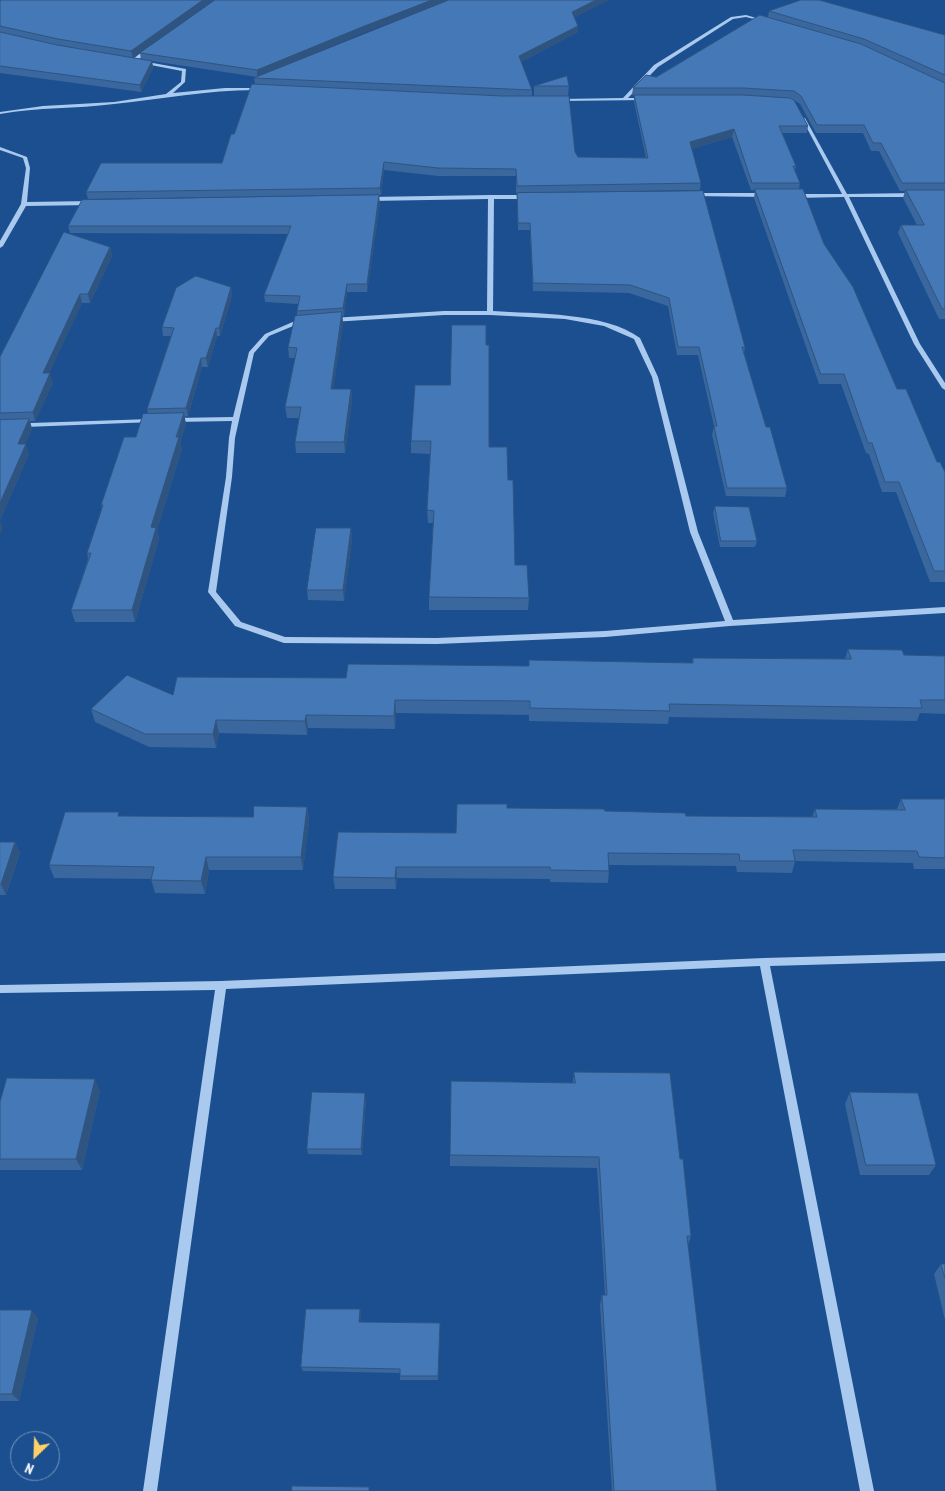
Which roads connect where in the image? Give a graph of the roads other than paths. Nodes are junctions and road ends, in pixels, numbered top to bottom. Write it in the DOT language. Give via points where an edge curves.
graph roads {
  1 [pos="768,22"];
  2 [pos="153,44"];
  3 [pos="124,60"];
  4 [pos="134,61"];
  5 [pos="250,84"];
  6 [pos="242,88"];
  7 [pos="271,89"];
  8 [pos="168,95"];
  9 [pos="624,99"];
  10 [pos="653,99"];
  11 [pos="549,100"];
  12 [pos="0,112"];
  13 [pos="801,114"];
  14 [pos="0,148"];
  15 [pos="684,195"];
  16 [pos="770,195"];
  17 [pos="925,195"];
  18 [pos="789,196"];
  19 [pos="846,196"];
  20 [pos="539,197"];
  21 [pos="491,198"];
  22 [pos="362,199"];
  23 [pos="103,203"];
  24 [pos="24,204"];
  25 [pos="2,239"];
  26 [pos="0,246"];
  27 [pos="490,313"];
  28 [pos="324,320"];
  29 [pos="315,321"];
  30 [pos="945,388"];
  31 [pos="236,419"];
  32 [pos="160,421"];
  33 [pos="169,421"];
  34 [pos="0,426"];
  35 [pos="945,610"];
  36 [pos="730,623"];
  37 [pos="945,958"];
  38 [pos="764,962"];
  39 [pos="221,985"];
  40 [pos="0,989"];
  41 [pos="150,1491"];
  42 [pos="867,1491"];
  1 -- 9 [label="street" via="746,16 732,18 656,66"];
  2 -- 4 [label="street"];
  3 -- 4 [label="street"];
  4 -- 8 [label="street" via="184,70 183,82"];
  5 -- 6 [label="street"];
  6 -- 7 [label="street"];
  6 -- 8 [label="street"];
  8 -- 12 [label="street"];
  9 -- 10 [label="street"];
  9 -- 11 [label="street"];
  13 -- 19 [label="street"];
  14 -- 24 [label="street" via="25,157 28,168"];
  15 -- 16 [label="street"];
  17 -- 19 [label="street"];
  18 -- 19 [label="street"];
  19 -- 30 [label="street" via="917,344"];
  20 -- 21 [label="street"];
  21 -- 22 [label="street"];
  21 -- 27 [label="street"];
  23 -- 24 [label="street"];
  24 -- 25 [label="street"];
  25 -- 26 [label="street"];
  27 -- 28 [label="street"];
  27 -- 36 [label="street" via="565,317 606,324 637,338 655,377 694,532"];
  29 -- 31 [label="street" via="297,322 267,335 252,353"];
  31 -- 33 [label="street"];
  31 -- 36 [label="street" via="212,592 238,624 284,640 437,641 605,634"];
  32 -- 34 [label="street"];
  35 -- 36 [label="street"];
  37 -- 38 [label="street"];
  38 -- 39 [label="street"];
  38 -- 42 [label="street"];
  39 -- 40 [label="street"];
  39 -- 41 [label="street"];
}
